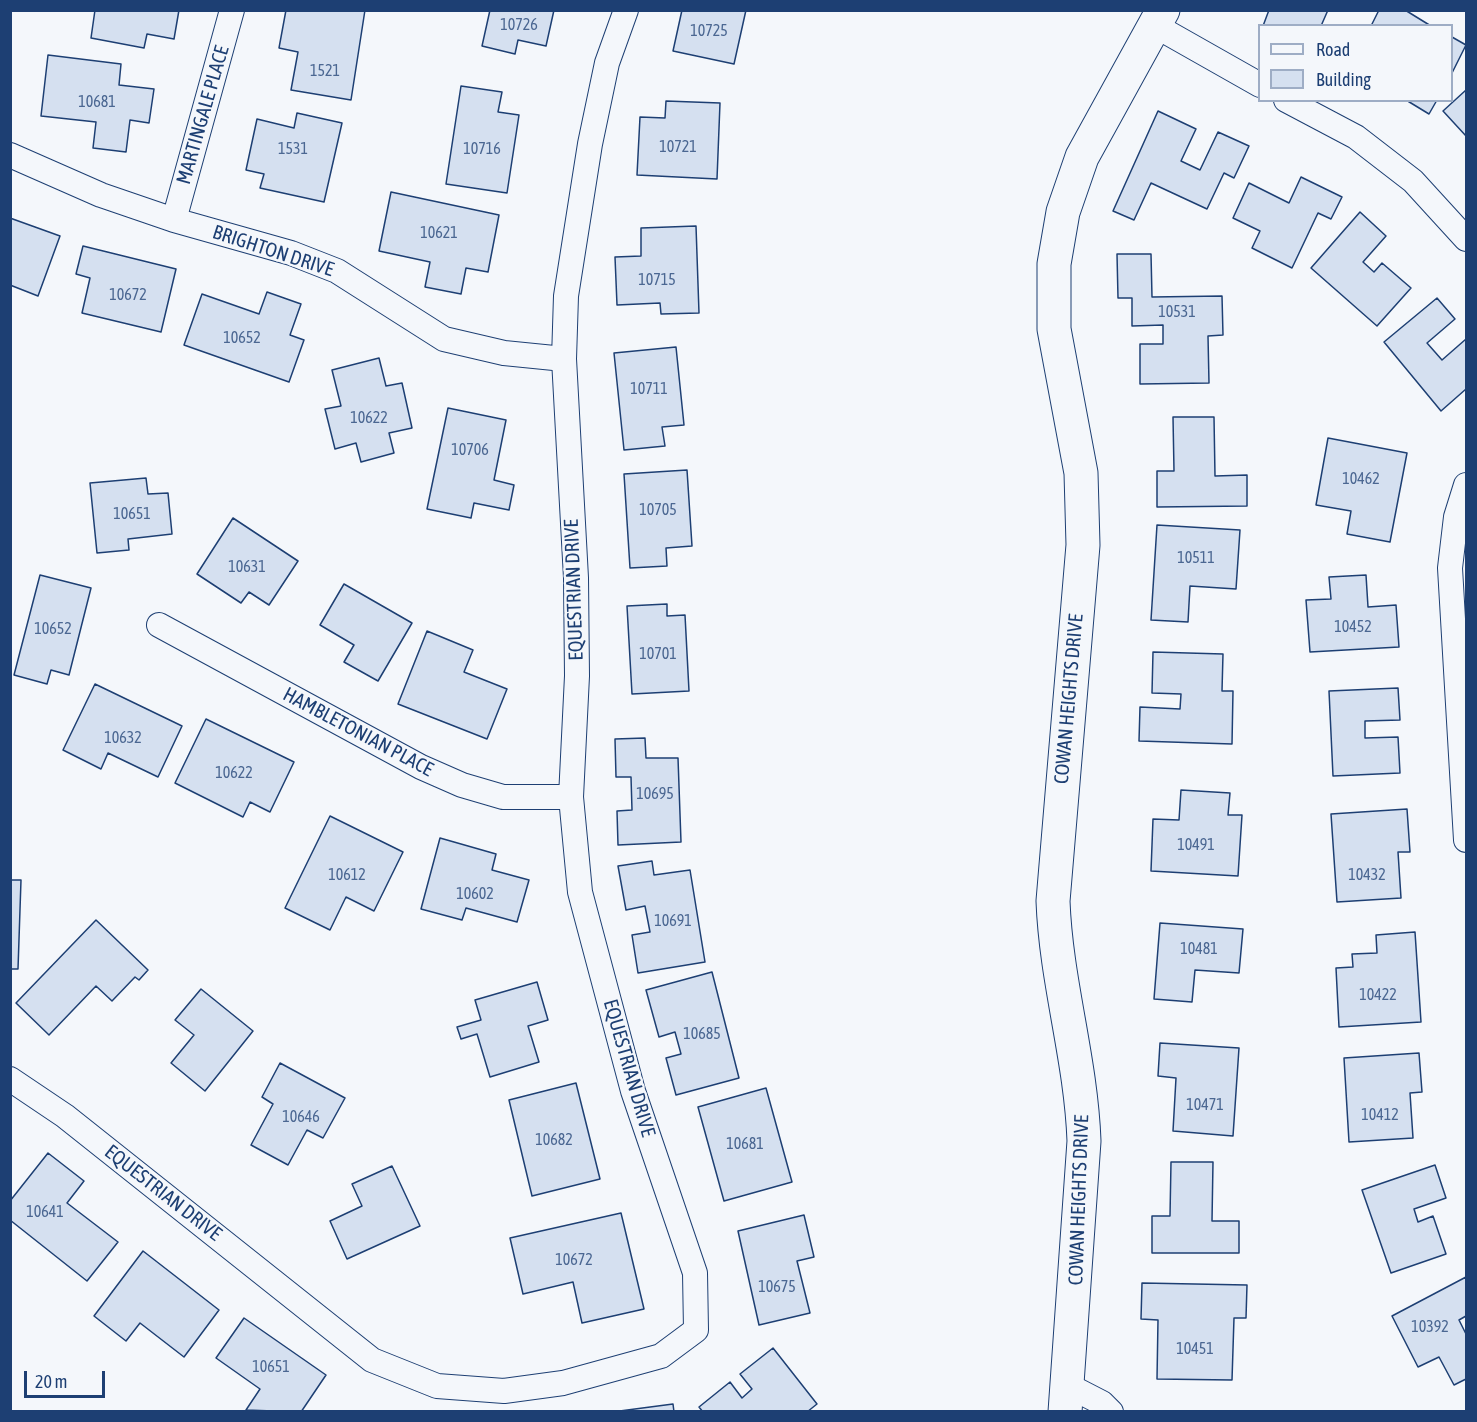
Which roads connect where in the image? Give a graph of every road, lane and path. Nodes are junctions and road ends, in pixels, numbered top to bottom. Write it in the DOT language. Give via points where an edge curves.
graph roads {
  1 [pos="232,10"];
  2 [pos="626,10"];
  3 [pos="1158,18"];
  4 [pos="1258,84"];
  5 [pos="1290,102"];
  6 [pos="10,155"];
  7 [pos="174,220"];
  8 [pos="1467,239"];
  9 [pos="564,359"];
  10 [pos="1467,485"];
  11 [pos="159,625"];
  12 [pos="571,796"];
  13 [pos="1467,840"];
  14 [pos="10,1079"];
  15 [pos="1067,1399"];
  16 [pos="1111,1412"];
  1 -- 7 [label="street, MARTINGALE PLACE"];
  2 -- 9 [label="street, EQUESTRIAN DRIVE" via="607,63 590,144 566,296"];
  3 -- 4 [label="street"];
  3 -- 15 [label="street, COWAN HEIGHTS DRIVE" via="1082,157 1063,212 1054,264 1054,329 1081,473 1083,545 1053,901 1059,974 1082,1097 1084,1141"];
  5 -- 8 [label="street" via="1356,137 1413,181"];
  6 -- 7 [label="street, BRIGHTON DRIVE" via="101,195"];
  7 -- 9 [label="street, BRIGHTON DRIVE" via="291,253 337,271 444,339"];
  9 -- 12 [label="street, EQUESTRIAN DRIVE" via="576,578 577,676"];
  10 -- 13 [label="street" via="1456,516 1450,568"];
  11 -- 12 [label="street, HAMBLETONIAN PLACE" via="421,767 462,785 503,797"];
  12 -- 14 [label="street, EQUESTRIAN DRIVE" via="580,892 633,1091 694,1273 696,1330 661,1356 563,1383 504,1391 437,1386 372,1360 65,1116"];
  15 -- 16 [label="street" via="1102,1403"];
}
